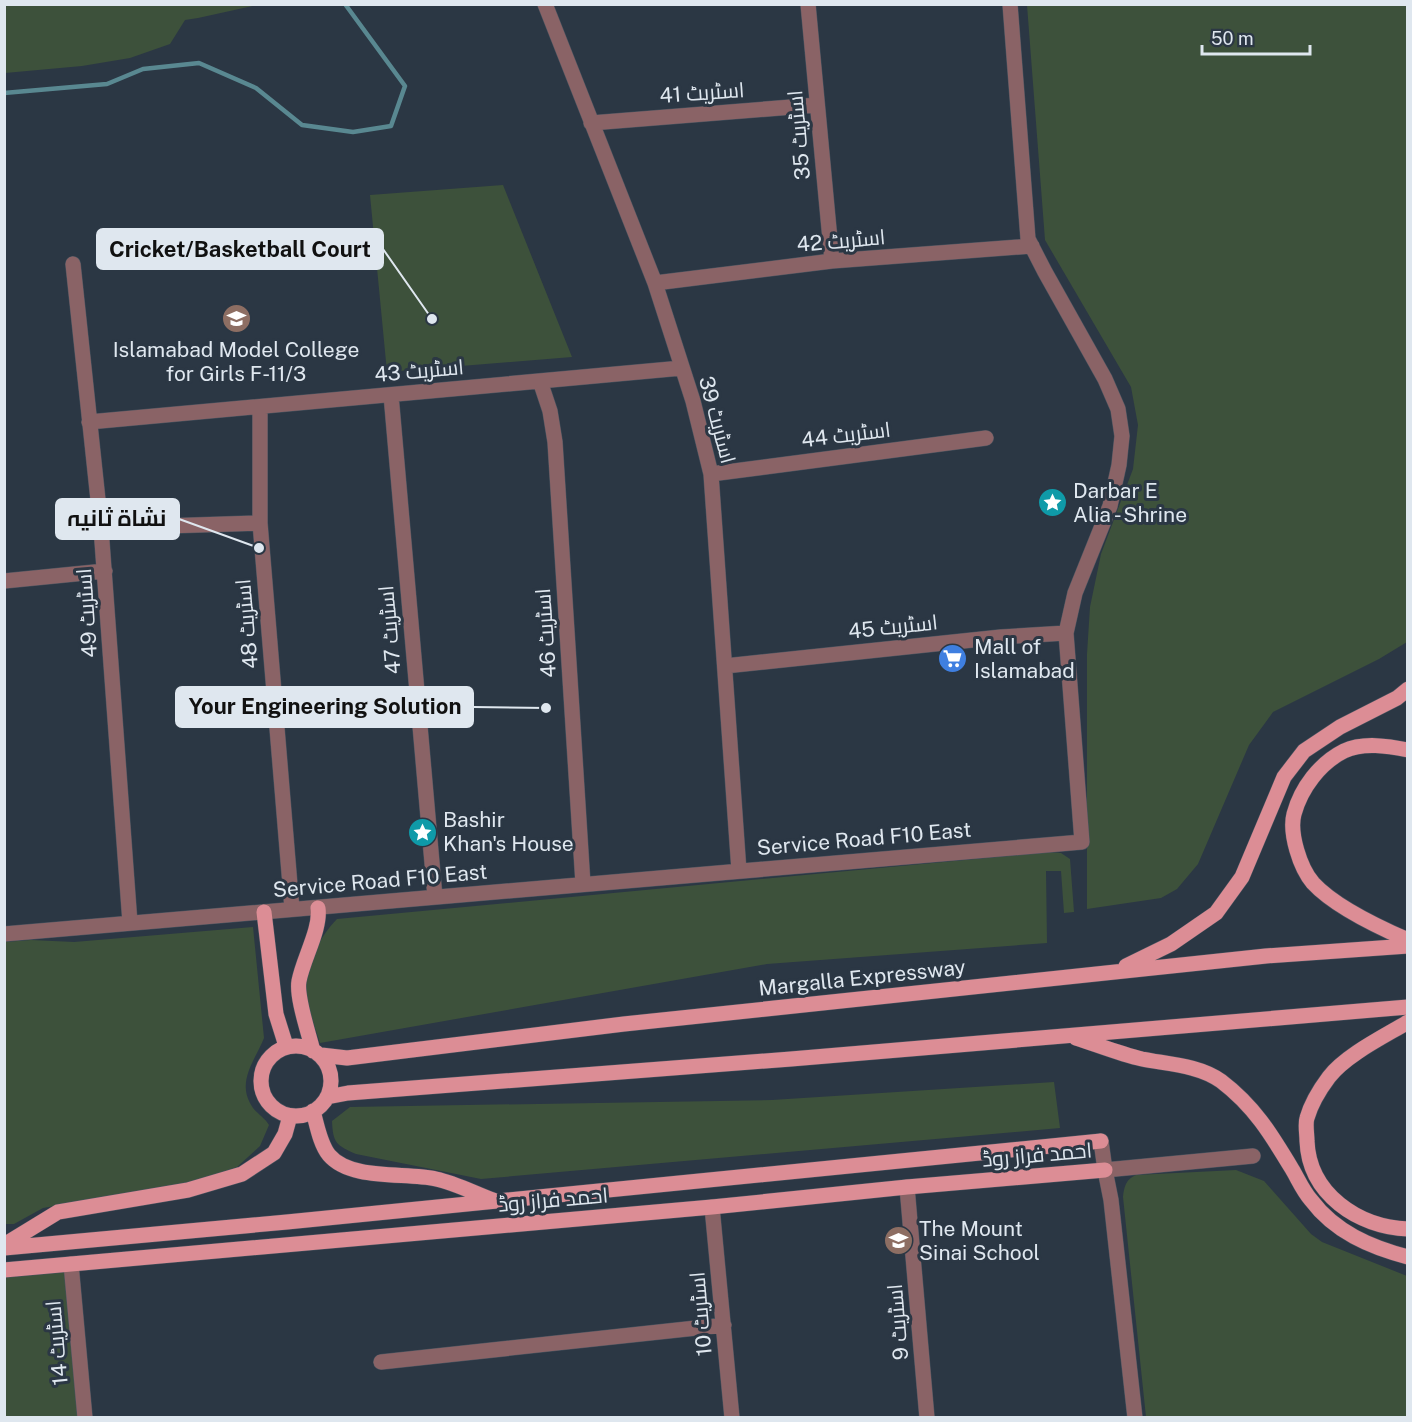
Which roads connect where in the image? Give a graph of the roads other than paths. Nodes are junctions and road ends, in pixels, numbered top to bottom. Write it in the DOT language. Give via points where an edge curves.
graph roads {
  1 [pos="545,4"];
  2 [pos="808,4"];
  3 [pos="1010,4"];
  4 [pos="818,105"];
  5 [pos="591,123"];
  6 [pos="1032,246"];
  7 [pos="832,261"];
  8 [pos="73,264"];
  9 [pos="655,283"];
  10 [pos="682,368"];
  11 [pos="540,381"];
  12 [pos="391,395"];
  13 [pos="260,407"];
  14 [pos="89,422"];
  15 [pos="986,438"];
  16 [pos="711,474"];
  17 [pos="260,523"];
  18 [pos="101,528"];
  19 [pos="105,571"];
  20 [pos="4,581"];
  21 [pos="1066,633"];
  22 [pos="724,666"];
  23 [pos="1407,689"];
  24 [pos="1407,750"];
  25 [pos="739,871"];
  26 [pos="583,884"];
  27 [pos="435,897"];
  28 [pos="318,908"];
  29 [pos="292,909"];
  30 [pos="264,912"];
  31 [pos="130,923"];
  32 [pos="4,934"];
  33 [pos="1407,940"];
  34 [pos="1407,946"];
  35 [pos="1116,972"];
  36 [pos="1407,1007"];
  37 [pos="1407,1022"];
  38 [pos="1069,1036"];
  39 [pos="286,1046"];
  40 [pos="317,1053"];
  41 [pos="327,1097"];
  42 [pos="313,1112"];
  43 [pos="290,1116"];
  44 [pos="1101,1141"];
  45 [pos="1253,1156"];
  46 [pos="1104,1170"];
  47 [pos="907,1186"];
  48 [pos="496,1201"];
  49 [pos="712,1207"];
  50 [pos="287,1222"];
  51 [pos="1407,1228"];
  52 [pos="290,1245"];
  53 [pos="4,1246"];
  54 [pos="1407,1257"];
  55 [pos="71,1264"];
  56 [pos="4,1270"];
  57 [pos="724,1325"];
  58 [pos="381,1362"];
  59 [pos="85,1418"];
  60 [pos="732,1418"];
  61 [pos="927,1418"];
  62 [pos="1135,1418"];
  1 -- 5 [label="street, اسٹریٹ 39"];
  2 -- 4 [label="street, اسٹریٹ 35"];
  3 -- 6 [label="street" via="1028,239"];
  4 -- 5 [label="street, اسٹریٹ 41"];
  4 -- 7 [label="street, اسٹریٹ 35"];
  5 -- 9 [label="street, اسٹریٹ 39"];
  6 -- 7 [label="street, اسٹریٹ 42"];
  6 -- 21 [label="street" via="1105,379 1118,409 1122,436 1110,506 1075,592"];
  7 -- 9 [label="street, اسٹریٹ 42"];
  8 -- 14 [label="street, اسٹریٹ 49"];
  9 -- 10 [label="street, اسٹریٹ 39"];
  10 -- 11 [label="street, اسٹریٹ 43"];
  10 -- 16 [label="street, اسٹریٹ 39"];
  11 -- 12 [label="street, اسٹریٹ 43"];
  11 -- 26 [label="street, اسٹریٹ 46" via="555,442"];
  12 -- 13 [label="street, اسٹریٹ 43"];
  12 -- 27 [label="street, اسٹریٹ 47"];
  13 -- 14 [label="street, اسٹریٹ 43"];
  13 -- 17 [label="street, اسٹریٹ 48"];
  14 -- 18 [label="street, اسٹریٹ 49"];
  15 -- 16 [label="street, اسٹریٹ 44"];
  16 -- 22 [label="street, اسٹریٹ 39"];
  17 -- 18 [label="street"];
  17 -- 29 [label="street, اسٹریٹ 48"];
  18 -- 19 [label="street, اسٹریٹ 49"];
  19 -- 20 [label="street"];
  19 -- 31 [label="street, اسٹریٹ 49"];
  21 -- 22 [label="street, اسٹریٹ 45"];
  21 -- 25 [label="street, Service Road F10 East" via="1082,842"];
  22 -- 25 [label="street, اسٹریٹ 39"];
  23 -- 35 [label="main road" via="1304,750 1284,777 1242,877 1216,913 1171,944"];
  24 -- 33 [label="main road" via="1381,744 1346,750 1310,780 1294,816 1296,854 1313,883 1347,909"];
  25 -- 26 [label="street, Service Road F10 East"];
  26 -- 27 [label="street, Service Road F10 East"];
  27 -- 28 [label="street, Service Road F10 East"];
  28 -- 29 [label="street, Service Road F10 East"];
  28 -- 40 [label="main road" via="319,921 298,983 306,1024"];
  29 -- 30 [label="street, Service Road F10 East"];
  30 -- 31 [label="street, Service Road F10 East"];
  30 -- 39 [label="main road" via="276,1014"];
  31 -- 32 [label="street, Service Road F10 East"];
  34 -- 35 [label="main road, Margalla Expressway"];
  35 -- 40 [label="main road, Margalla Expressway" via="624,1024 347,1058"];
  36 -- 38 [label="main road"];
  37 -- 51 [label="main road" via="1330,1075 1306,1119 1314,1171 1326,1190 1344,1208 1369,1222"];
  38 -- 41 [label="main road"];
  38 -- 54 [label="main road" via="1218,1079 1250,1105 1311,1201 1332,1222 1351,1236"];
  39 -- 40 [label="main road" via="305,1046"];
  39 -- 43 [label="main road" via="270,1056 261,1072 261,1091 270,1107"];
  40 -- 41 [label="main road" via="331,1071"];
  41 -- 42 [label="main road"];
  42 -- 43 [label="main road"];
  42 -- 48 [label="main road" via="329,1156 350,1169 436,1179"];
  43 -- 53 [label="main road" via="274,1153 242,1174 188,1190 58,1212"];
  44 -- 46 [label="street"];
  44 -- 48 [label="main road, احمد فراز روڈ"];
  45 -- 46 [label="street"];
  46 -- 47 [label="main road, احمد فراز روڈ"];
  46 -- 62 [label="street" via="1111,1200"];
  47 -- 49 [label="main road, احمد فراز روڈ"];
  47 -- 61 [label="street, اسٹریٹ 9"];
  48 -- 50 [label="main road, احمد فراز روڈ"];
  49 -- 52 [label="main road, احمد فراز روڈ"];
  49 -- 57 [label="street, اسٹریٹ 10"];
  50 -- 52 [label="main road" via="298,1232"];
  50 -- 53 [label="main road, احمد فراز روڈ"];
  52 -- 55 [label="main road, احمد فراز روڈ"];
  55 -- 56 [label="main road, احمد فراز روڈ"];
  55 -- 59 [label="street, اسٹریٹ 14"];
  57 -- 58 [label="street"];
  57 -- 60 [label="street, اسٹریٹ 10"];
}
